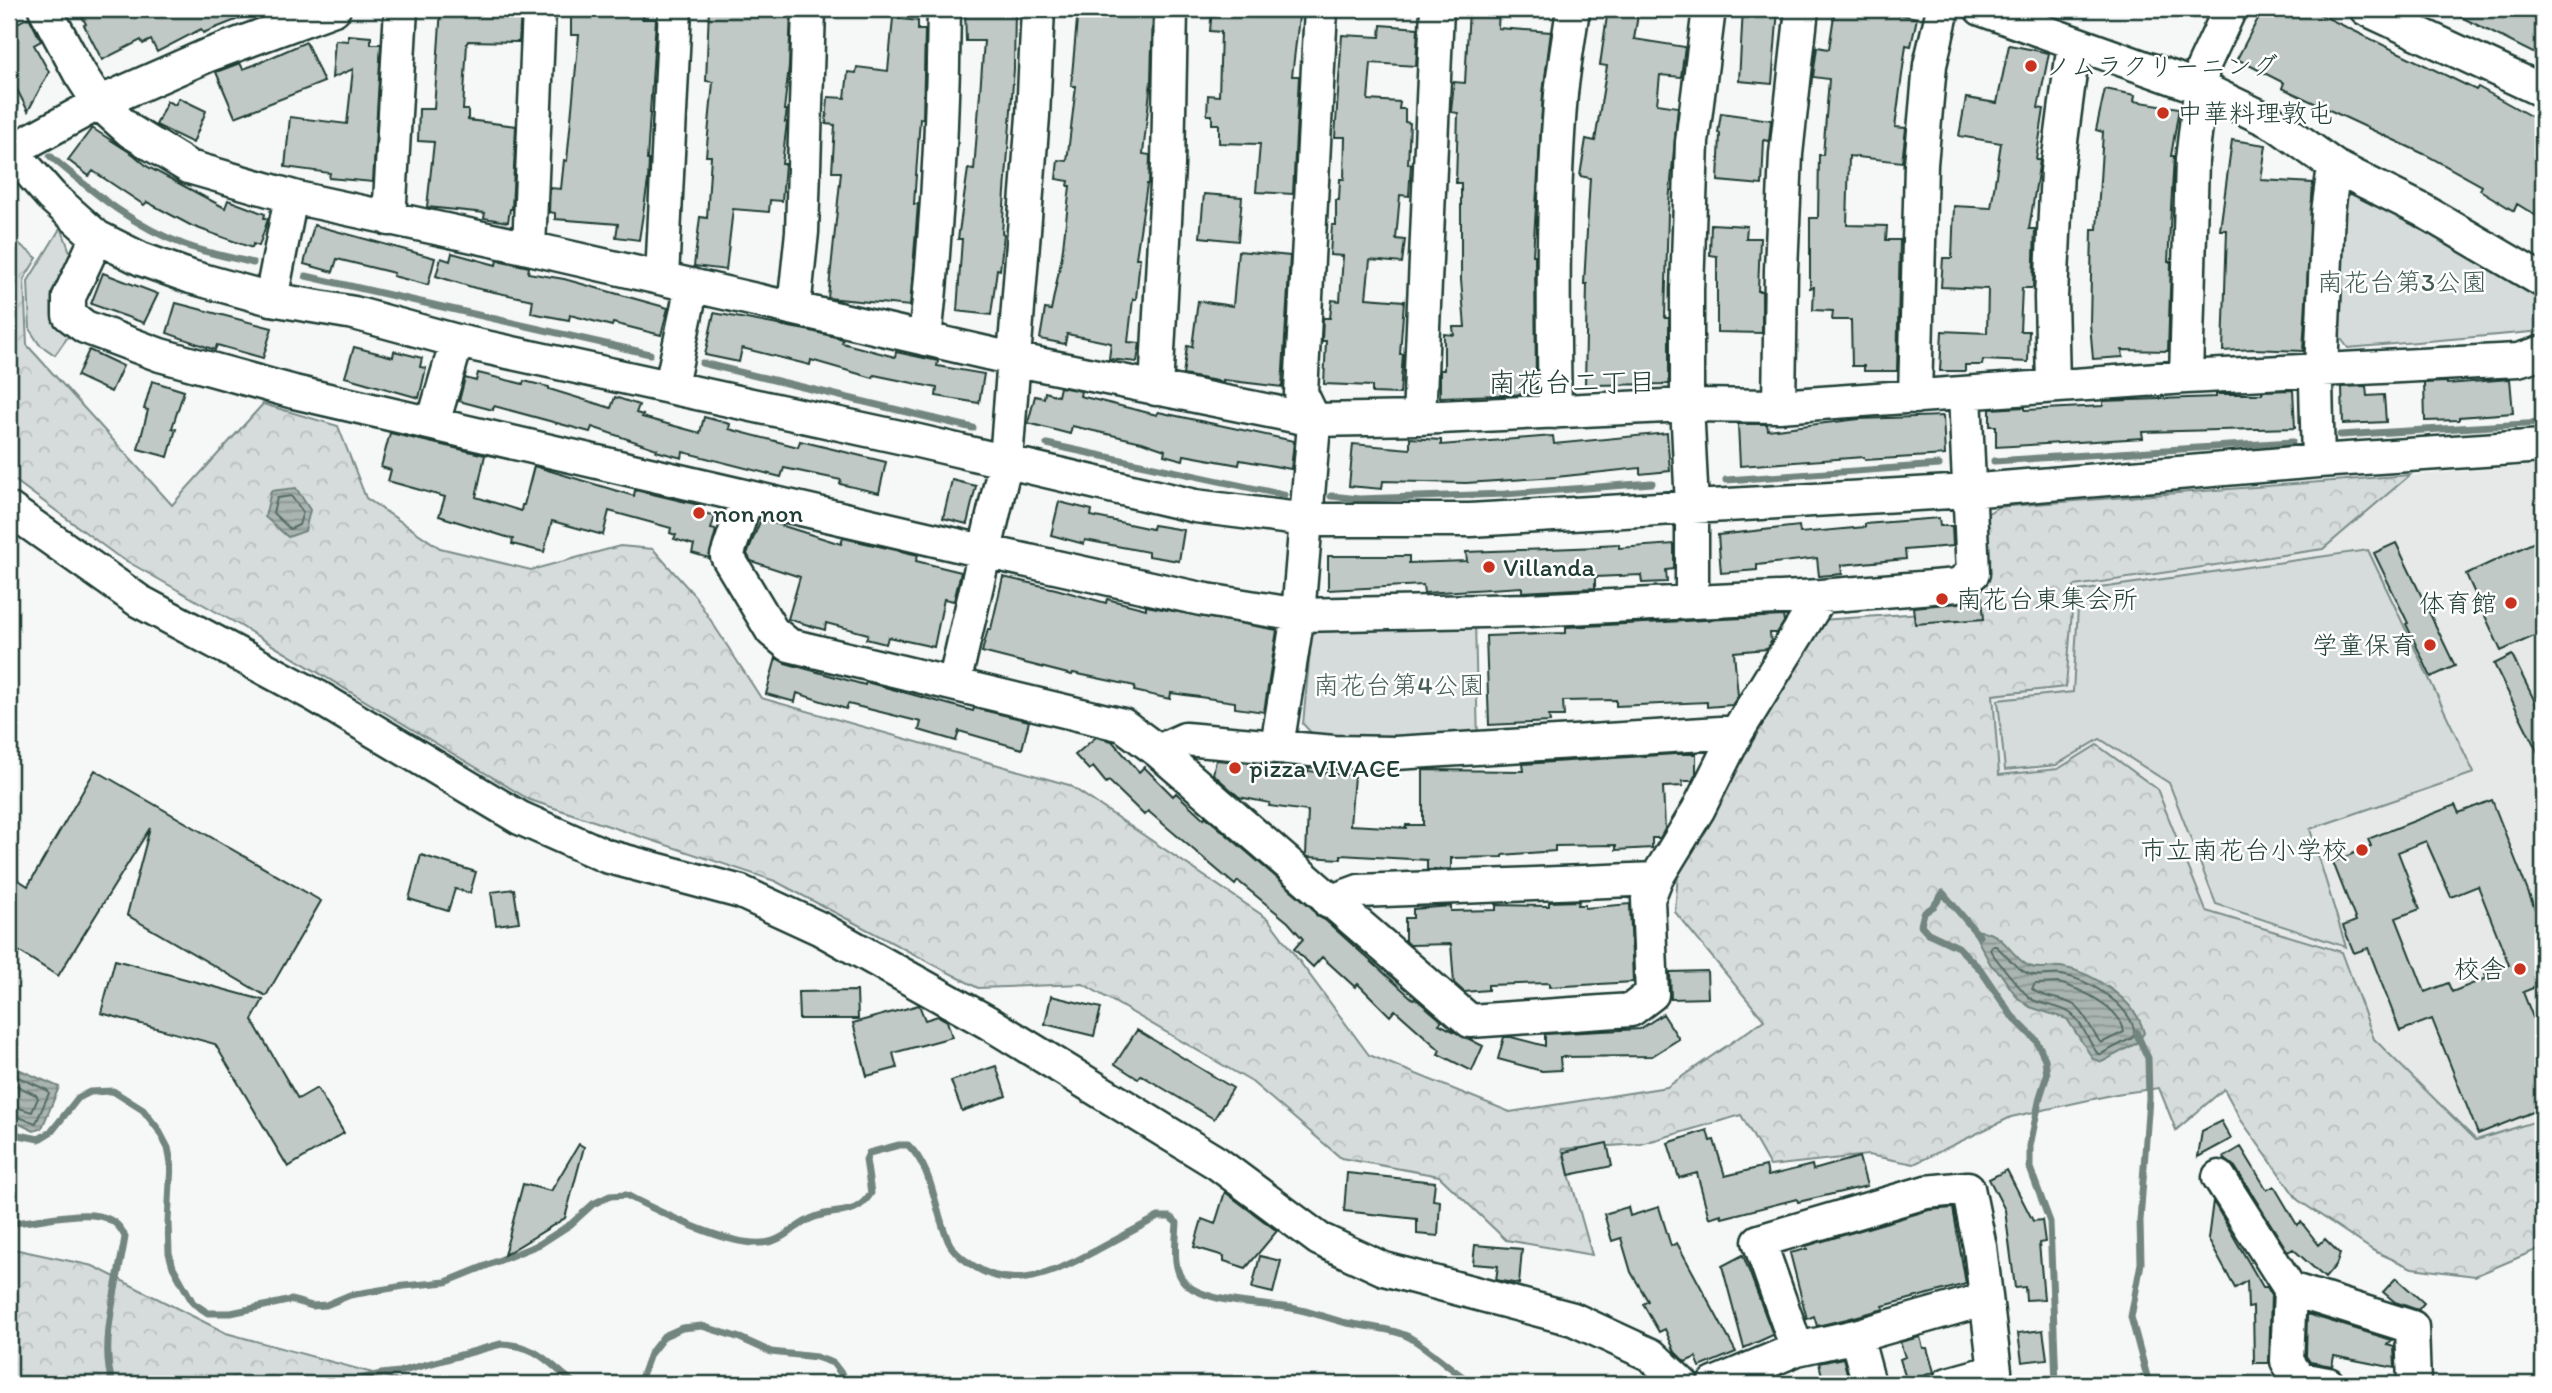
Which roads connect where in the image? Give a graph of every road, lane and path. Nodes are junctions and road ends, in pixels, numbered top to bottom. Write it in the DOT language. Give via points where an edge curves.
graph roads {
  1 [pos="45,9"];
  2 [pos="334,9"];
  3 [pos="401,9"];
  4 [pos="539,9"];
  5 [pos="675,9"];
  6 [pos="809,9"];
  7 [pos="944,9"];
  8 [pos="1038,9"];
  9 [pos="1171,9"];
  10 [pos="1321,9"];
  11 [pos="1437,9"];
  12 [pos="1573,9"];
  13 [pos="1709,9"];
  14 [pos="1802,9"];
  15 [pos="1943,9"];
  16 [pos="1981,9"];
  17 [pos="2230,9"];
  18 [pos="2366,9"];
  19 [pos="2074,43"];
  20 [pos="2202,88"];
  21 [pos="2543,91"];
  22 [pos="99,103"];
  23 [pos="10,150"];
  24 [pos="2334,166"];
  25 [pos="291,197"];
  26 [pos="389,219"];
  27 [pos="97,237"];
  28 [pos="529,248"];
  29 [pos="2543,281"];
  30 [pos="677,282"];
  31 [pos="271,299"];
  32 [pos="794,308"];
  33 [pos="925,339"];
  34 [pos="457,341"];
  35 [pos="2543,352"];
  36 [pos="1013,359"];
  37 [pos="2321,370"];
  38 [pos="2186,377"];
  39 [pos="671,386"];
  40 [pos="2053,386"];
  41 [pos="1156,389"];
  42 [pos="1965,394"];
  43 [pos="1914,397"];
  44 [pos="1687,405"];
  45 [pos="1779,406"];
  46 [pos="1555,412"];
  47 [pos="1419,418"];
  48 [pos="1314,420"];
  49 [pos="433,423"];
  50 [pos="2543,446"];
  51 [pos="1006,460"];
  52 [pos="2318,461"];
  53 [pos="1968,491"];
  54 [pos="747,497"];
  55 [pos="1692,506"];
  56 [pos="9,509"];
  57 [pos="1307,520"];
  58 [pos="983,551"];
  59 [pos="1821,596"];
  60 [pos="1692,601"];
  61 [pos="1298,615"];
  62 [pos="954,684"];
  63 [pos="1737,732"];
  64 [pos="1277,746"];
  65 [pos="1158,751"];
  66 [pos="1656,879"];
  67 [pos="1329,902"];
  68 [pos="2219,1177"];
  69 [pos="2290,1289"];
  70 [pos="1986,1299"];
  71 [pos="1856,1336"];
  72 [pos="1797,1349"];
  73 [pos="1682,1384"];
  74 [pos="1714,1384"];
  75 [pos="1870,1384"];
  76 [pos="1948,1384"];
  77 [pos="2328,1384"];
  78 [pos="2414,1384"];
  1 -- 22 [label="street"];
  2 -- 22 [label="street" via="206,56"];
  3 -- 26 [label="street"];
  4 -- 28 [label="street"];
  5 -- 30 [label="street"];
  6 -- 32 [label="street" via="802,232"];
  7 -- 33 [label="street" via="941,144"];
  8 -- 36 [label="street"];
  9 -- 41 [label="street"];
  10 -- 48 [label="street" via="1301,393"];
  11 -- 47 [label="street"];
  12 -- 46 [label="street" via="1561,93 1553,303"];
  13 -- 44 [label="street" via="1692,142"];
  14 -- 45 [label="street" via="1786,155"];
  15 -- 43 [label="street" via="1930,65 1921,164"];
  16 -- 19 [label="street"];
  17 -- 20 [label="street" via="2203,67"];
  18 -- 21 [label="street"];
  19 -- 20 [label="street"];
  19 -- 40 [label="street" via="2057,171 2051,296"];
  20 -- 24 [label="street" via="2276,124"];
  20 -- 38 [label="street" via="2192,160"];
  22 -- 23 [label="street"];
  22 -- 25 [label="street" via="130,131 189,167"];
  23 -- 27 [label="street" via="51,197"];
  24 -- 29 [label="street"];
  24 -- 37 [label="street"];
  25 -- 26 [label="street"];
  25 -- 31 [label="street"];
  26 -- 28 [label="street"];
  27 -- 31 [label="street" via="191,277"];
  27 -- 49 [label="street" via="69,298 69,315 85,327 160,355 294,392"];
  28 -- 30 [label="street"];
  30 -- 32 [label="street"];
  30 -- 39 [label="street"];
  31 -- 34 [label="street" via="354,313"];
  32 -- 33 [label="street"];
  33 -- 36 [label="street"];
  34 -- 39 [label="street"];
  34 -- 49 [label="street"];
  35 -- 37 [label="street" via="2518,360"];
  36 -- 41 [label="street"];
  36 -- 51 [label="street"];
  37 -- 38 [label="street"];
  37 -- 52 [label="street" via="2316,384"];
  38 -- 40 [label="street"];
  39 -- 51 [label="street"];
  40 -- 42 [label="street"];
  41 -- 48 [label="street"];
  42 -- 43 [label="street"];
  42 -- 53 [label="street"];
  43 -- 45 [label="street"];
  44 -- 45 [label="street"];
  44 -- 46 [label="street"];
  44 -- 55 [label="street"];
  46 -- 47 [label="street"];
  47 -- 48 [label="street"];
  48 -- 57 [label="street"];
  49 -- 54 [label="street"];
  50 -- 52 [label="street"];
  51 -- 57 [label="street" via="1195,506"];
  51 -- 58 [label="street"];
  52 -- 53 [label="street"];
  53 -- 55 [label="street"];
  53 -- 59 [label="street" via="1973,573 1958,585"];
  54 -- 58 [label="street"];
  54 -- 62 [label="street" via="727,556 772,631 789,645"];
  55 -- 57 [label="street" via="1470,520"];
  55 -- 60 [label="street"];
  56 -- 73 [label="street" via="139,601 316,695 520,818 606,856 741,892 834,936 989,1023 1217,1163 1319,1239 1384,1269 1573,1319 1651,1355"];
  57 -- 61 [label="street"];
  58 -- 61 [label="street"];
  58 -- 62 [label="street"];
  59 -- 60 [label="street"];
  59 -- 63 [label="street"];
  60 -- 61 [label="street"];
  61 -- 64 [label="street"];
  62 -- 65 [label="street" via="1123,725"];
  63 -- 64 [label="street" via="1395,753"];
  63 -- 66 [label="street"];
  64 -- 65 [label="street" via="1185,739"];
  65 -- 67 [label="street"];
  66 -- 67 [label="street" via="1359,891"];
  66 -- 67 [label="street" via="1648,898 1653,994 1631,1010 1536,1017 1470,1021"];
  68 -- 69 [label="street"];
  69 -- 77 [label="street" via="2287,1361 2299,1379"];
  69 -- 78 [label="street" via="2412,1327"];
  70 -- 71 [label="street"];
  70 -- 72 [label="street" via="1968,1188 1926,1192 1759,1241"];
  70 -- 76 [label="street" via="1995,1371"];
  71 -- 72 [label="street"];
  71 -- 75 [label="street"];
  72 -- 74 [label="street"];
}
